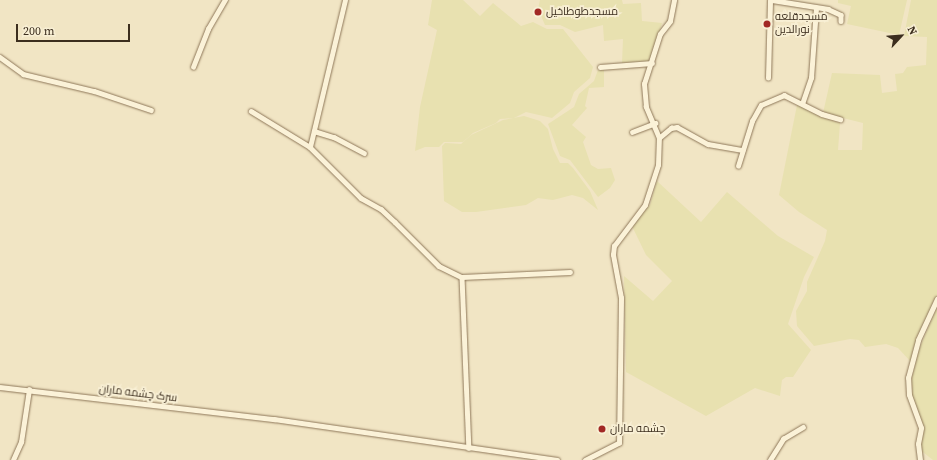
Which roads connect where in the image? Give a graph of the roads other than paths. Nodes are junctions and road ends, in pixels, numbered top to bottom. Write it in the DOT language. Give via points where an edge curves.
graph roads {
  1 [pos="224,0"];
  2 [pos="346,0"];
  3 [pos="674,0"];
  4 [pos="771,0"];
  5 [pos="816,8"];
  6 [pos="841,21"];
  7 [pos="0,57"];
  8 [pos="652,63"];
  9 [pos="193,67"];
  10 [pos="600,67"];
  11 [pos="768,78"];
  12 [pos="802,104"];
  13 [pos="151,110"];
  14 [pos="251,110"];
  15 [pos="840,119"];
  16 [pos="655,123"];
  17 [pos="314,131"];
  18 [pos="632,132"];
  19 [pos="659,138"];
  20 [pos="310,147"];
  21 [pos="742,150"];
  22 [pos="364,153"];
  23 [pos="738,166"];
  24 [pos="570,272"];
  25 [pos="462,277"];
  26 [pos="937,299"];
  27 [pos="0,387"];
  28 [pos="29,390"];
  29 [pos="803,426"];
  30 [pos="469,448"];
  31 [pos="13,460"];
  32 [pos="557,460"];
  33 [pos="585,460"];
  34 [pos="770,460"];
  35 [pos="920,460"];
  1 -- 9 [label="street" via="208,29"];
  2 -- 17 [label="street"];
  3 -- 8 [label="street" via="670,21 660,34"];
  4 -- 5 [label="street"];
  4 -- 11 [label="street"];
  5 -- 6 [label="street" via="828,9 841,15"];
  5 -- 12 [label="street" via="811,78"];
  7 -- 13 [label="street" via="22,74 94,91"];
  8 -- 10 [label="street"];
  8 -- 16 [label="street" via="644,84 643,95"];
  12 -- 15 [label="street"];
  12 -- 21 [label="street" via="784,95 761,105 752,121"];
  14 -- 20 [label="street"];
  16 -- 18 [label="street"];
  16 -- 19 [label="street"];
  17 -- 20 [label="street"];
  17 -- 22 [label="street" via="334,137"];
  19 -- 21 [label="street" via="671,128 677,127 708,144"];
  19 -- 33 [label="street" via="658,165 645,205 614,246 612,255 621,298 619,444"];
  20 -- 25 [label="street" via="361,198 381,209 439,266"];
  21 -- 23 [label="street"];
  24 -- 25 [label="street"];
  25 -- 30 [label="street"];
  26 -- 35 [label="street" via="918,340 908,378 909,395 921,428 918,444"];
  27 -- 28 [label="street, سرک چشمه ماران"];
  28 -- 30 [label="street, سرک چشمه ماران" via="274,419"];
  28 -- 31 [label="street" via="21,442"];
  29 -- 34 [label="street" via="783,439"];
  30 -- 32 [label="street, سرک چشمه ماران"];
}
